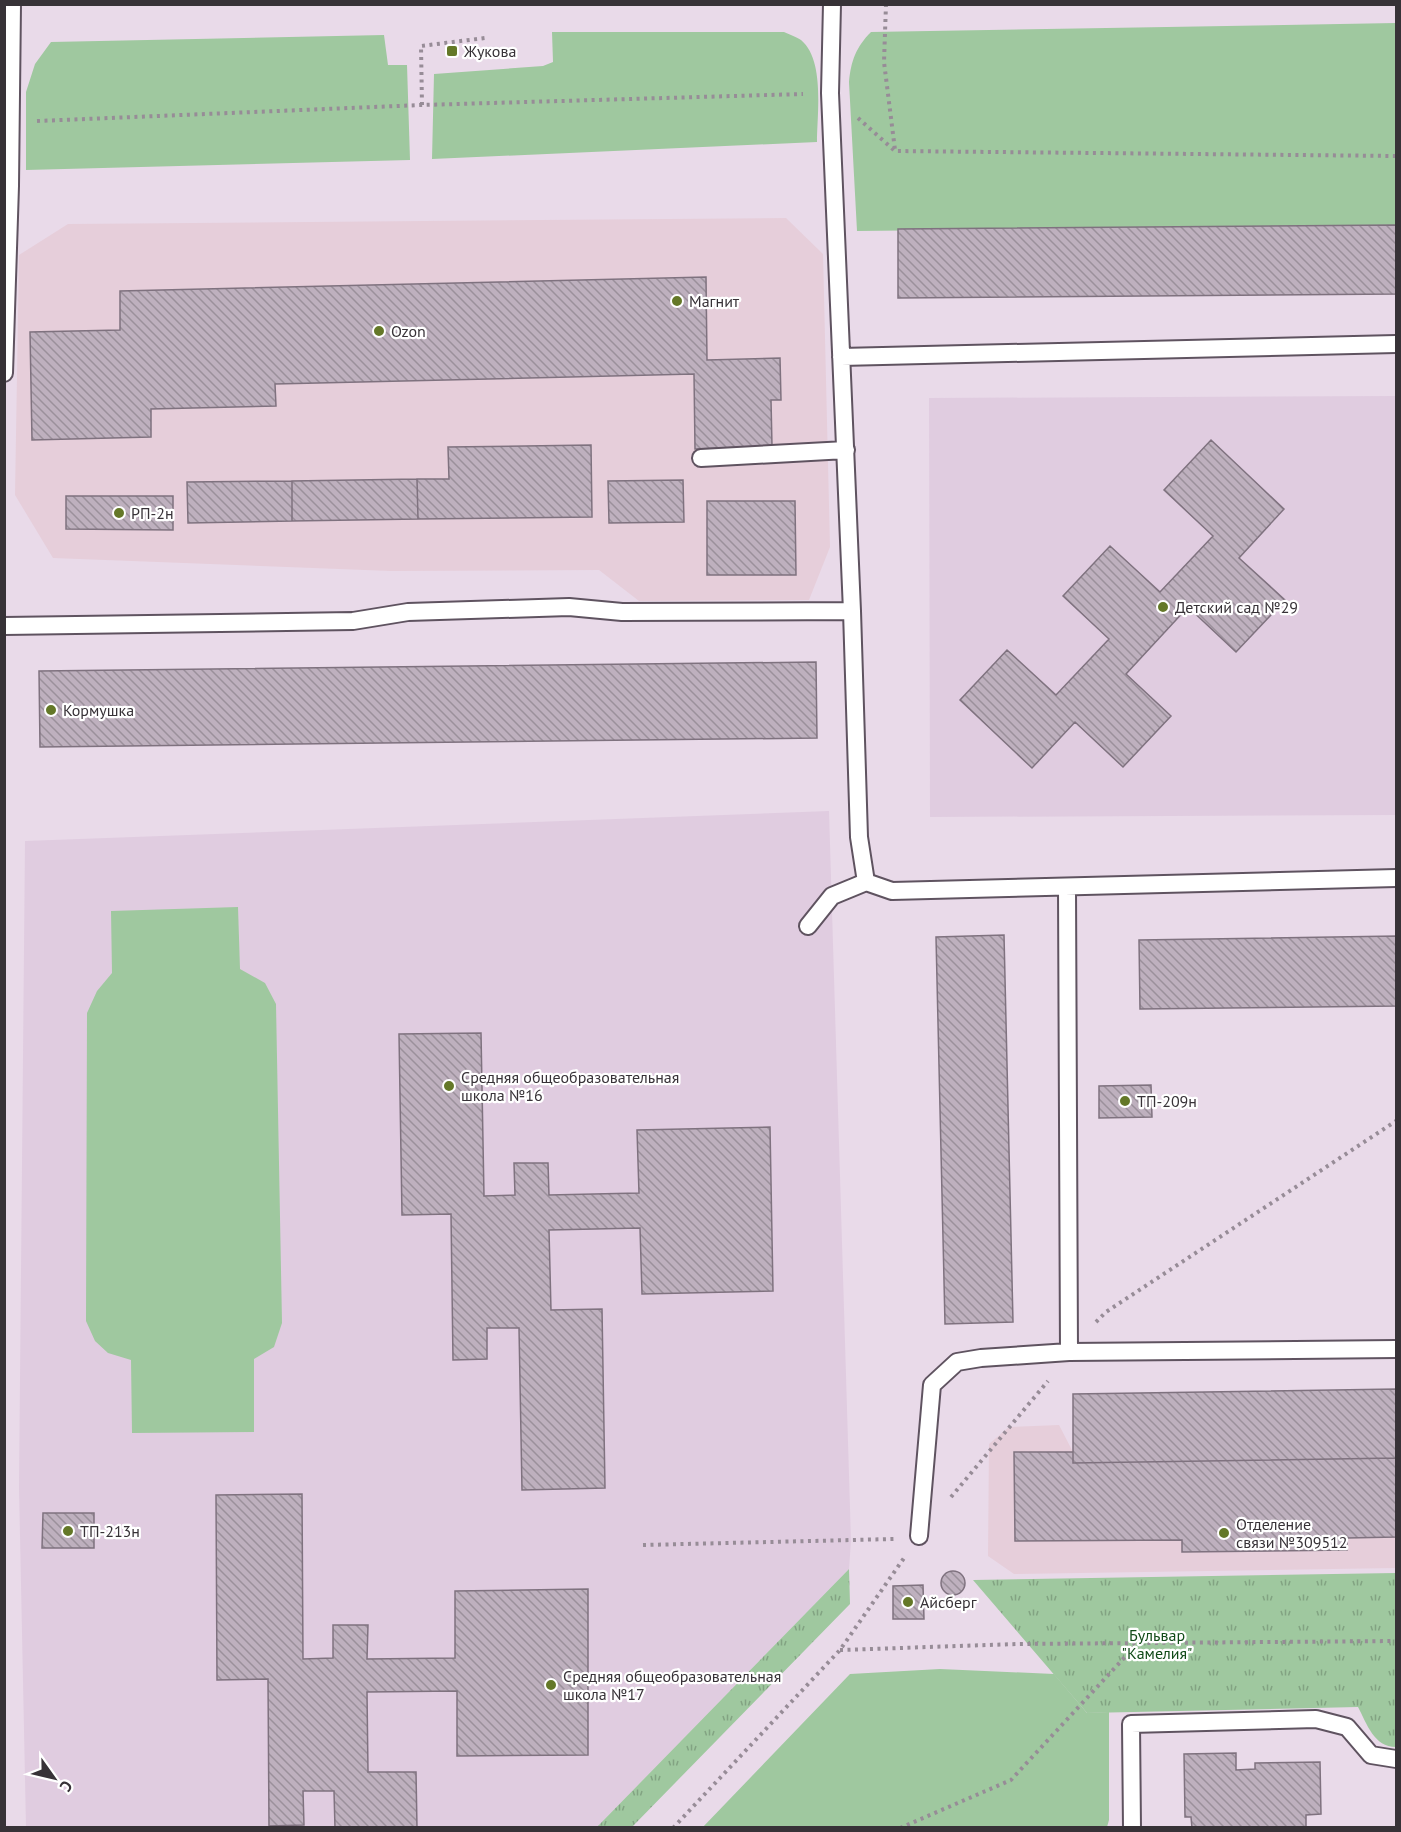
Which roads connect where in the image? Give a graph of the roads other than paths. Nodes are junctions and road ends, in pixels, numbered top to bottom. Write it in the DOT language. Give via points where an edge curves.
graph roads {
  1 [pos="12,4"];
  2 [pos="832,4"];
  3 [pos="6,310"];
  4 [pos="1396,344"];
  5 [pos="841,357"];
  6 [pos="4,373"];
  7 [pos="846,450"];
  8 [pos="701,458"];
  9 [pos="852,611"];
  10 [pos="4,626"];
  11 [pos="1396,878"];
  12 [pos="867,882"];
  13 [pos="1067,888"];
  14 [pos="808,926"];
  15 [pos="1396,1348"];
  16 [pos="1069,1352"];
  17 [pos="919,1536"];
  18 [pos="1396,1759"];
  19 [pos="1132,1827"];
  1 -- 3 [label="lane"];
  2 -- 5 [label="lane" via="830,93"];
  3 -- 6 [label="lane"];
  4 -- 5 [label="lane"];
  5 -- 7 [label="lane"];
  7 -- 8 [label="lane"];
  7 -- 9 [label="lane"];
  9 -- 10 [label="lane" via="622,612 569,607 408,612 353,621"];
  9 -- 12 [label="lane" via="859,837"];
  11 -- 13 [label="lane"];
  12 -- 13 [label="lane" via="892,891"];
  12 -- 14 [label="lane" via="832,896"];
  13 -- 16 [label="lane"];
  15 -- 16 [label="lane"];
  16 -- 17 [label="lane" via="957,1362 932,1385"];
  18 -- 19 [label="lane" via="1371,1755 1347,1727 1316,1719 1131,1724"];
}
